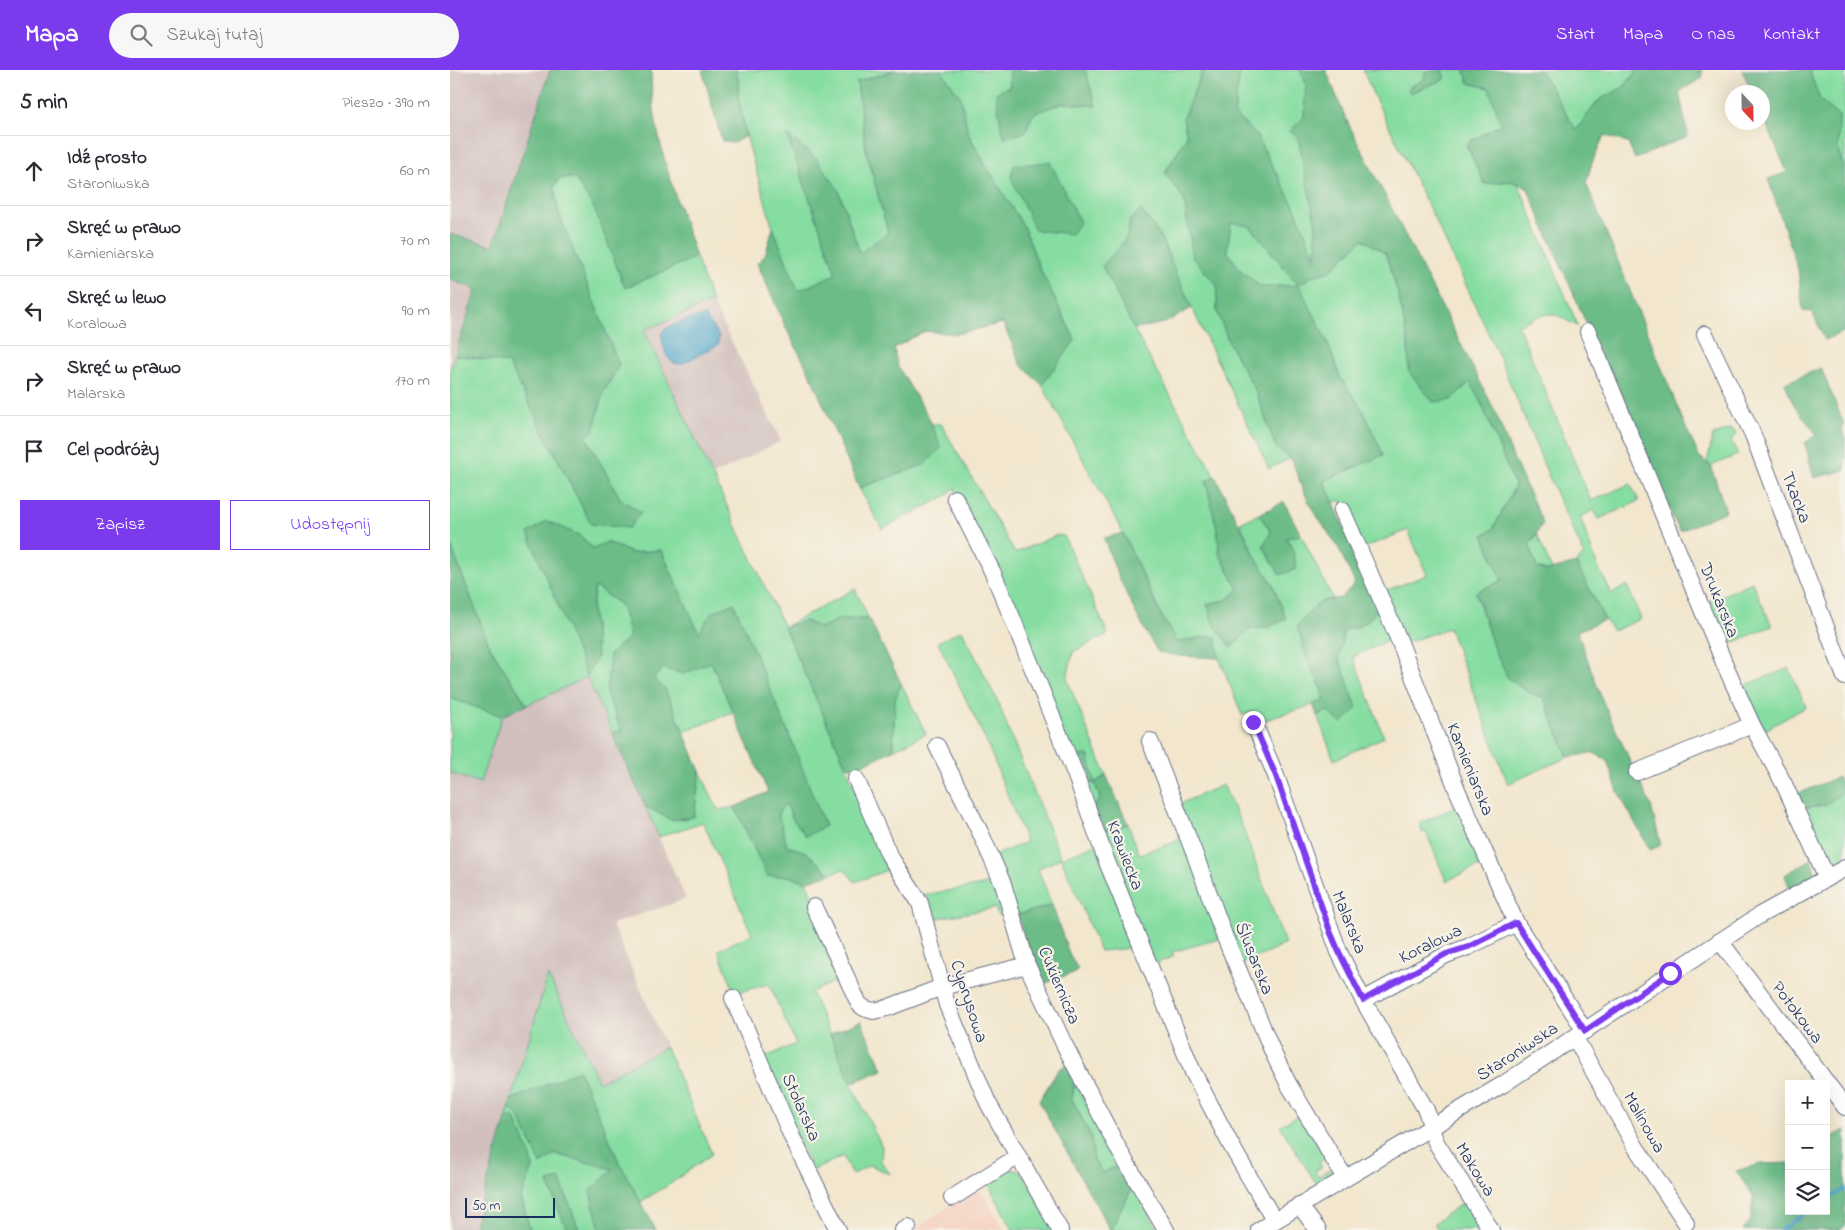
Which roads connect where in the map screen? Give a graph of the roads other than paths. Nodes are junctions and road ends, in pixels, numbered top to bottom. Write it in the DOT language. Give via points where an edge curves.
graph roads {
  1 [pos="1588,332"];
  2 [pos="1705,334"];
  3 [pos="955,498"];
  4 [pos="1342,510"];
  5 [pos="1845,677"];
  6 [pos="1253,722"];
  7 [pos="1752,724"];
  8 [pos="1150,741"];
  9 [pos="937,746"];
  10 [pos="1637,772"];
  11 [pos="856,779"];
  12 [pos="1845,868"];
  13 [pos="1827,878"];
  14 [pos="814,907"];
  15 [pos="1516,923"];
  16 [pos="1720,941"];
  17 [pos="1027,965"];
  18 [pos="942,986"];
  19 [pos="733,998"];
  20 [pos="1363,1000"];
  21 [pos="1580,1034"];
  22 [pos="1845,1107"];
  23 [pos="1430,1128"];
  24 [pos="1017,1157"];
  25 [pos="1346,1178"];
  26 [pos="952,1198"];
  27 [pos="1299,1205"];
  28 [pos="1274,1220"];
  29 [pos="1686,1223"];
  30 [pos="838,1230"];
  31 [pos="1060,1230"];
  32 [pos="1166,1230"];
  33 [pos="1259,1230"];
  34 [pos="1318,1230"];
  35 [pos="1491,1230"];
  1 -- 7 [label="street, Drukarska"];
  2 -- 5 [label="street, Tkacka" via="1753,435"];
  3 -- 28 [label="street, Krawiecka" via="1011,615 1193,1072"];
  4 -- 15 [label="street, Kamieniarska" via="1399,640 1458,792"];
  6 -- 20 [label="street, Malarska" via="1276,776 1330,931"];
  7 -- 10 [label="street"];
  7 -- 13 [label="street, Drukarska"];
  8 -- 25 [label="street, Ślusarska" via="1274,1055 1289,1086"];
  9 -- 17 [label="street, Cukiernicza" via="1003,884"];
  11 -- 18 [label="street, Cyprysowa" via="889,855 920,903"];
  12 -- 13 [label="street, Staroniwska"];
  13 -- 16 [label="street, Staroniwska"];
  14 -- 18 [label="street" via="859,1004 864,1008 873,1011 887,1008"];
  15 -- 20 [label="street, Koralowa" via="1468,947 1446,954"];
  15 -- 21 [label="street, Kamieniarska"];
  16 -- 21 [label="street, Staroniwska"];
  16 -- 22 [label="street, Potokowa"];
  17 -- 18 [label="street"];
  17 -- 32 [label="street, Cukiernicza" via="1078,1073"];
  18 -- 24 [label="street, Cyprysowa" via="946,1005 972,1068"];
  19 -- 30 [label="street, Stolarska" via="792,1136"];
  20 -- 23 [label="street, Malarska" via="1426,1110"];
  21 -- 23 [label="street, Staroniwska"];
  21 -- 29 [label="street, Malinowa" via="1635,1146"];
  23 -- 25 [label="street, Staroniwska"];
  23 -- 35 [label="street, Makowa"];
  24 -- 26 [label="street"];
  24 -- 31 [label="street, Cyprysowa"];
  25 -- 27 [label="street, Staroniwska"];
  27 -- 28 [label="street, Staroniwska"];
  27 -- 34 [label="street"];
  28 -- 33 [label="street, Staroniwska"];
}
